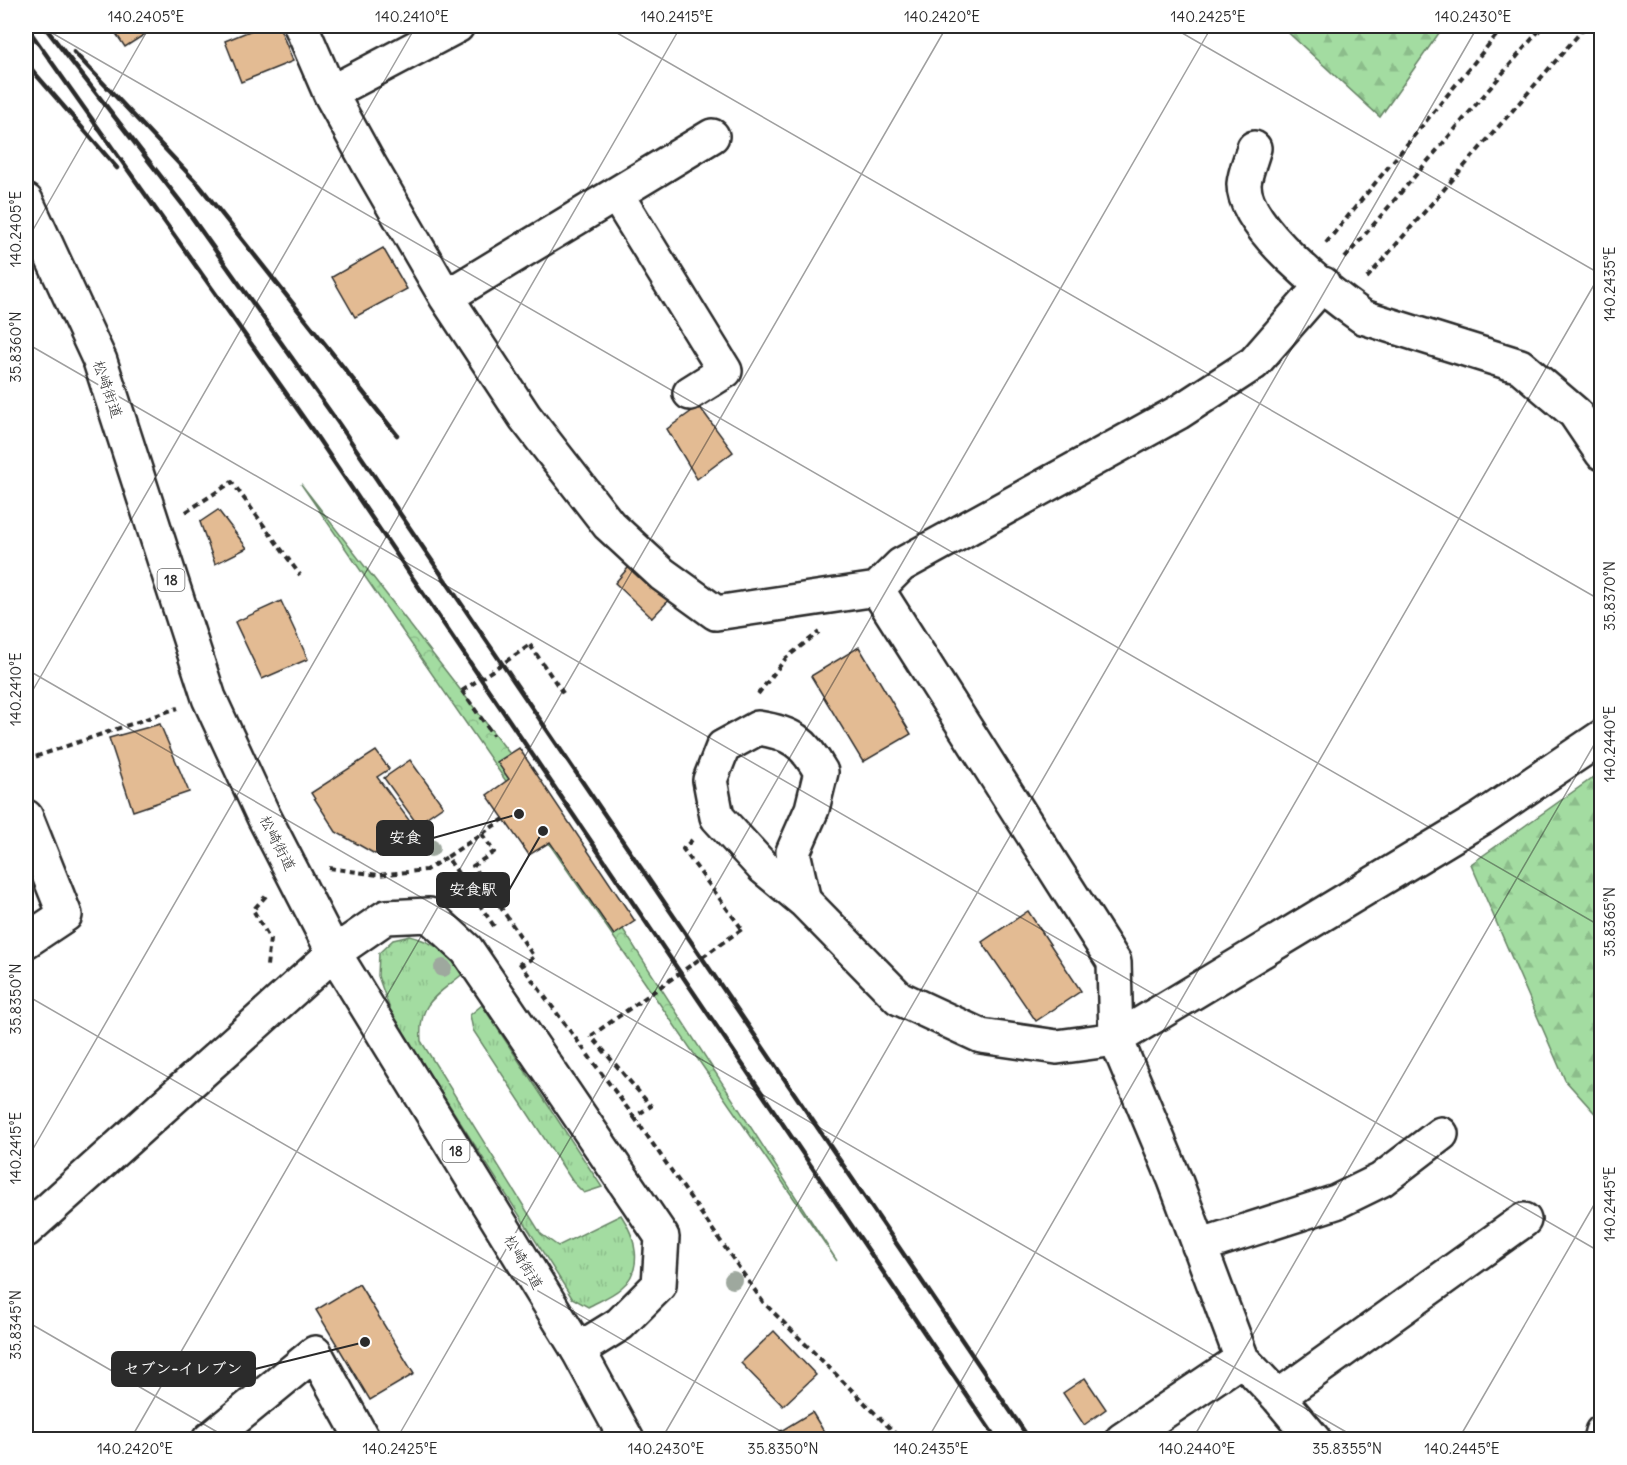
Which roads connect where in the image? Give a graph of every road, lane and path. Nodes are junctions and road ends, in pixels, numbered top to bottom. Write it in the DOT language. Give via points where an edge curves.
graph roads {
  1 [pos="301,26"];
  2 [pos="457,26"];
  3 [pos="1504,26"];
  4 [pos="1543,26"];
  5 [pos="330,93"];
  6 [pos="712,136"];
  7 [pos="1254,148"];
  8 [pos="616,194"];
  9 [pos="26,201"];
  10 [pos="1313,277"];
  11 [pos="446,297"];
  12 [pos="690,393"];
  13 [pos="1602,453"];
  14 [pos="186,512"];
  15 [pos="300,575"];
  16 [pos="878,589"];
  17 [pos="822,630"];
  18 [pos="565,696"];
  19 [pos="209,698"];
  20 [pos="758,728"];
  21 [pos="493,735"];
  22 [pos="1602,737"];
  23 [pos="26,760"];
  24 [pos="26,817"];
  25 [pos="717,817"];
  26 [pos="504,819"];
  27 [pos="482,834"];
  28 [pos="447,857"];
  29 [pos="323,867"];
  30 [pos="804,901"];
  31 [pos="499,933"];
  32 [pos="26,941"];
  33 [pos="334,953"];
  34 [pos="516,958"];
  35 [pos="522,965"];
  36 [pos="1116,1039"];
  37 [pos="634,1117"];
  38 [pos="1441,1134"];
  39 [pos="1524,1220"];
  40 [pos="26,1230"];
  41 [pos="1199,1246"];
  42 [pos="578,1350"];
  43 [pos="1242,1359"];
  44 [pos="1278,1397"];
  45 [pos="1602,1432"];
  46 [pos="209,1440"];
  47 [pos="363,1440"];
  48 [pos="627,1440"];
  49 [pos="902,1440"];
  50 [pos="1122,1440"];
  51 [pos="1314,1440"];
  52 [pos="1600,1440"];
  1 -- 5 [label="street"];
  2 -- 5 [label="street"];
  3 -- 10 [label="path"];
  4 -- 10 [label="path"];
  5 -- 11 [label="street"];
  6 -- 8 [label="street"];
  7 -- 10 [label="street" via="1244,184 1252,212 1274,244"];
  8 -- 11 [label="street"];
  8 -- 12 [label="street" via="725,371"];
  9 -- 19 [label="street, 松崎街道 / 18" via="100,361"];
  10 -- 13 [label="street" via="1364,317 1520,366 1575,413"];
  10 -- 16 [label="street" via="1254,363 1179,412 901,565"];
  11 -- 16 [label="street" via="525,417 609,525 662,574 716,613"];
  14 -- 15 [label="path" via="232,482"];
  16 -- 36 [label="street" via="1114,962"];
  17 -- 20 [label="path" via="786,658 758,693"];
  18 -- 21 [label="path, bridge" via="530,645 462,691"];
  19 -- 23 [label="path"];
  19 -- 33 [label="street, 松崎街道 / 18"];
  20 -- 25 [label="street" via="723,747 710,780"];
  20 -- 30 [label="street" via="784,732 810,753 821,772 812,810 794,852"];
  22 -- 36 [label="street" via="1482,818"];
  24 -- 32 [label="street" via="65,915"];
  25 -- 30 [label="street" via="763,867"];
  25 -- 37 [label="path, bridge" via="683,849 742,929 591,1036 651,1106"];
  26 -- 27 [label="path"];
  27 -- 28 [label="path"];
  27 -- 35 [label="path" via="494,852 474,866 534,957"];
  28 -- 29 [label="path" via="426,870 378,875"];
  28 -- 31 [label="path"];
  30 -- 36 [label="street" via="898,998 981,1036 1057,1047"];
  33 -- 40 [label="street"];
  33 -- 42 [label="street, 松崎街道 / 18"];
  33 -- 42 [label="street" via="386,917 429,915 467,950 662,1237 659,1285 620,1324"];
  34 -- 35 [label="path"];
  35 -- 37 [label="path"];
  36 -- 41 [label="street"];
  37 -- 49 [label="path" via="763,1302"];
  38 -- 41 [label="street" via="1381,1180 1336,1202"];
  39 -- 44 [label="street"];
  41 -- 43 [label="street"];
  42 -- 48 [label="street, 松崎街道 / 18"];
  43 -- 44 [label="street"];
  43 -- 50 [label="street"];
  44 -- 51 [label="street"];
  45 -- 52 [label="street"];
  46 -- 47 [label="street" via="315,1353"];
}
